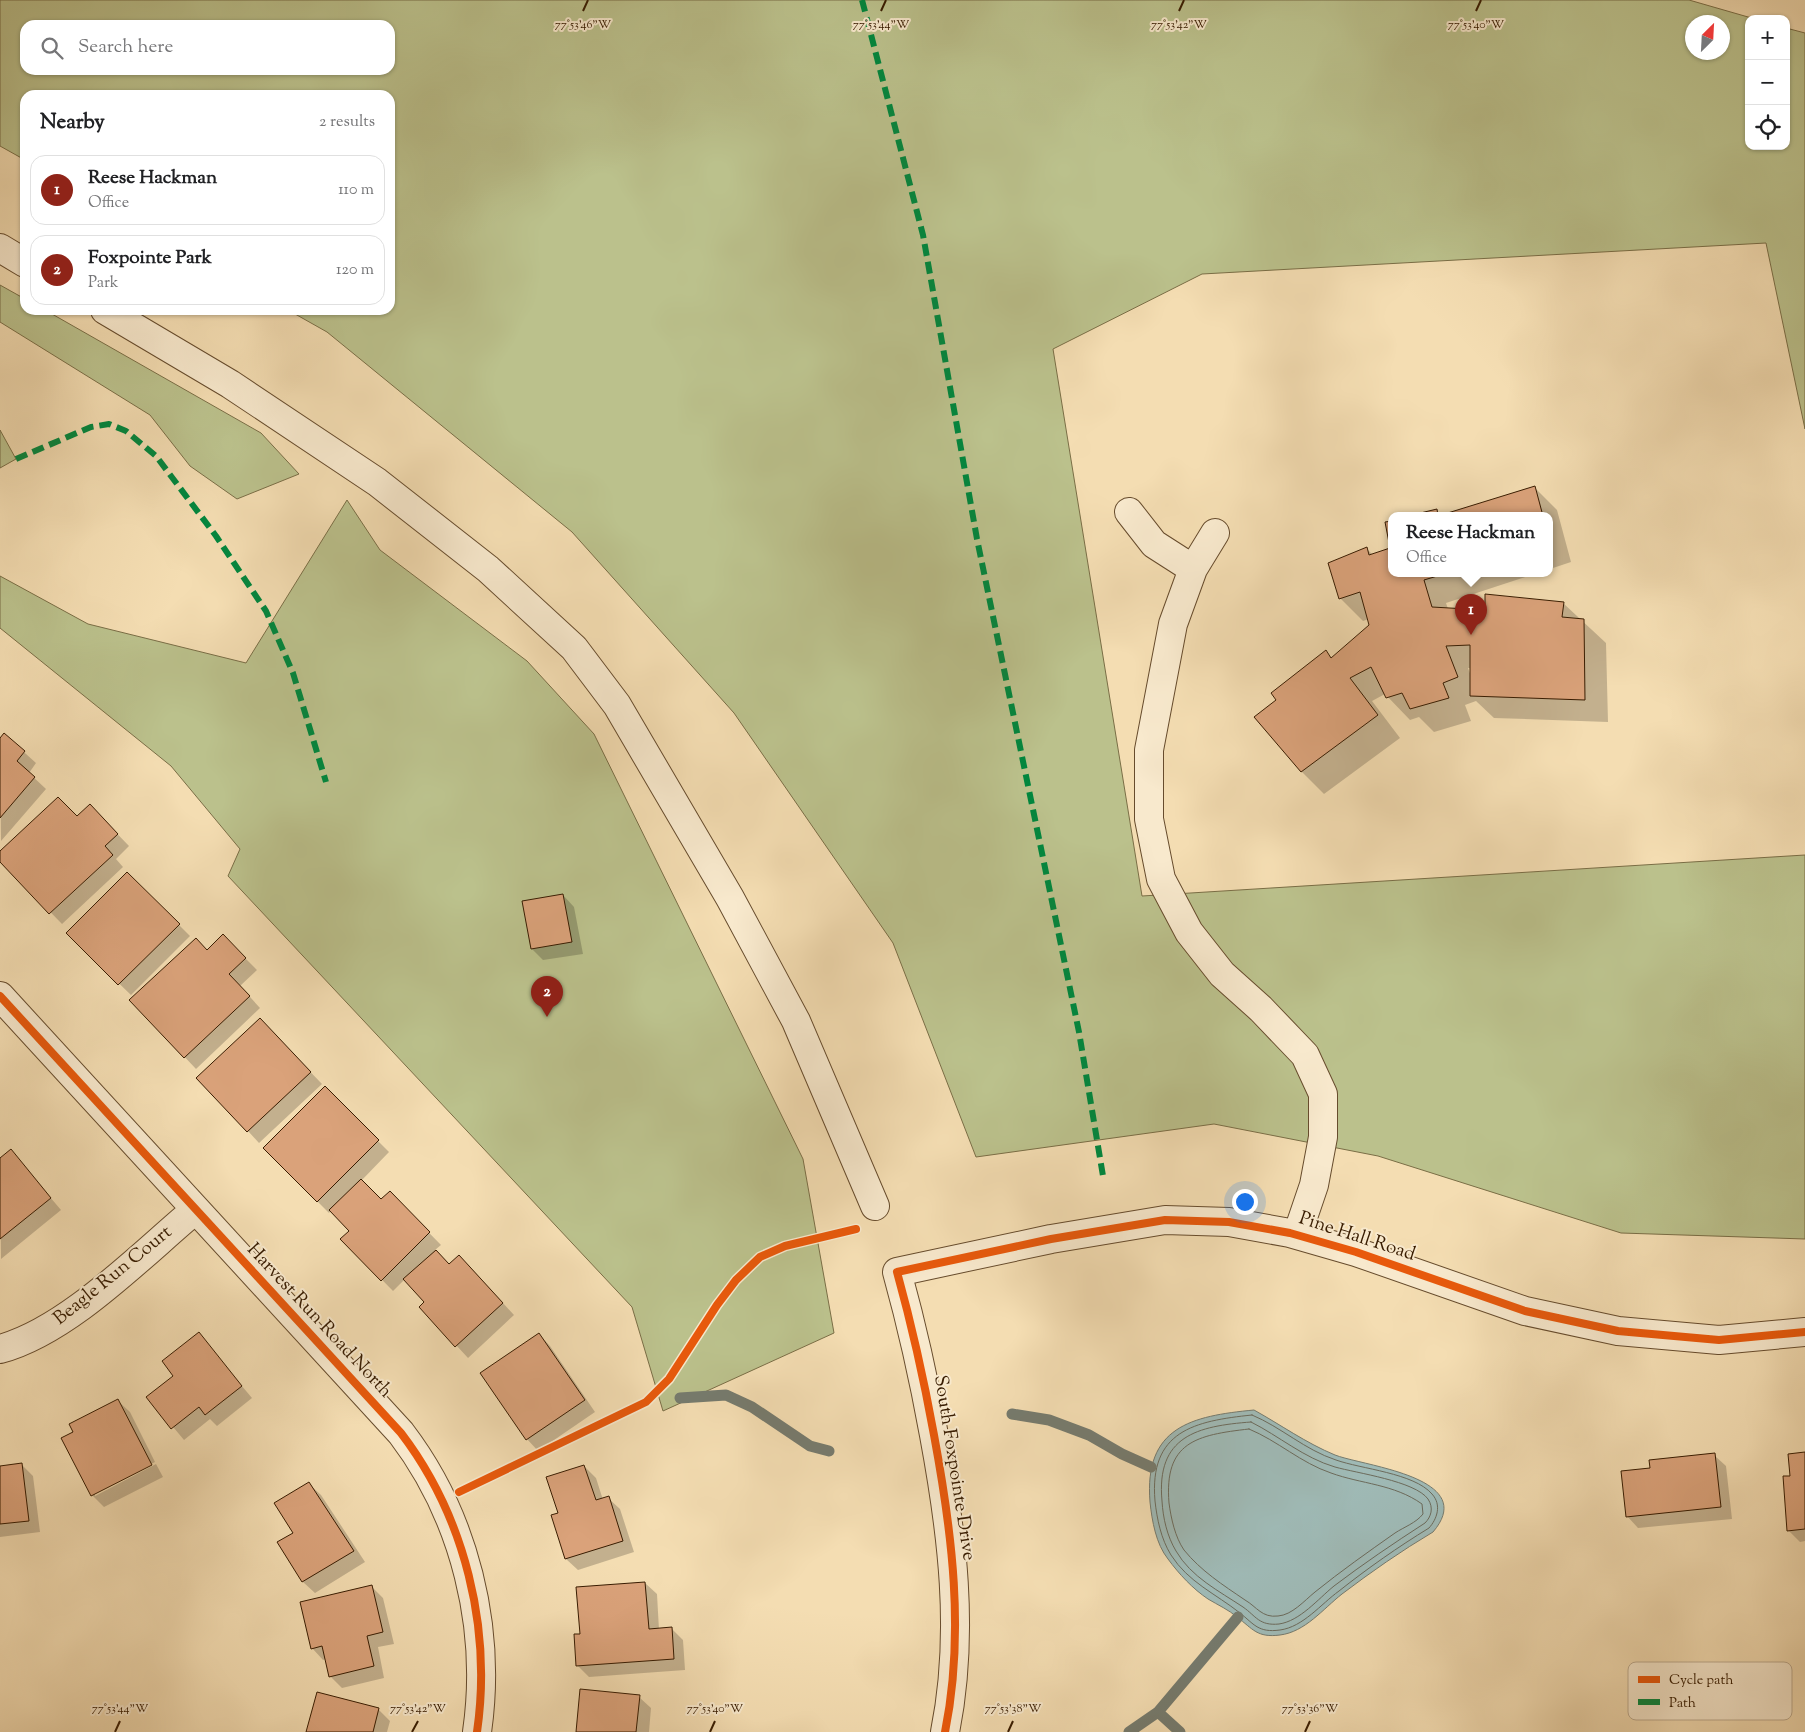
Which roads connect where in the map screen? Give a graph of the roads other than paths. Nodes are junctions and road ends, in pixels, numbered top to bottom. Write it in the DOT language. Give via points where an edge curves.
graph roads {
  1 [pos="0,248"];
  2 [pos="20,260"];
  3 [pos="113,315"];
  4 [pos="1129,512"];
  5 [pos="1215,533"];
  6 [pos="1193,569"];
  7 [pos="0,996"];
  8 [pos="875,1206"];
  9 [pos="195,1210"];
  10 [pos="1297,1235"];
  11 [pos="897,1272"];
  12 [pos="1805,1332"];
  13 [pos="0,1349"];
  14 [pos="477,1732"];
  15 [pos="945,1732"];
  1 -- 2 [label="street"];
  3 -- 8 [label="street" via="230,384 377,482 488,569 574,648 617,704 730,898 796,1021"];
  4 -- 6 [label="street" via="1154,544"];
  5 -- 6 [label="street"];
  6 -- 10 [label="street" via="1173,624 1158,693 1149,750 1149,819 1161,879 1189,932 1222,974 1305,1055 1323,1094 1321,1147 1314,1185"];
  7 -- 9 [label="street, Harvest Run Road North"];
  9 -- 13 [label="street, Beagle Run Court" via="84,1304 41,1333"];
  9 -- 14 [label="street, Harvest Run Road North" via="401,1434 436,1486 458,1538 473,1598 482,1665"];
  10 -- 11 [label="street, Pine Hall Road" via="1229,1222 1165,1220 1051,1239"];
  10 -- 12 [label="street, Pine Hall Road" via="1356,1252 1525,1311 1618,1331 1719,1340"];
  11 -- 15 [label="street, South Foxpointe Drive" via="923,1376 950,1533 955,1631"];
}
